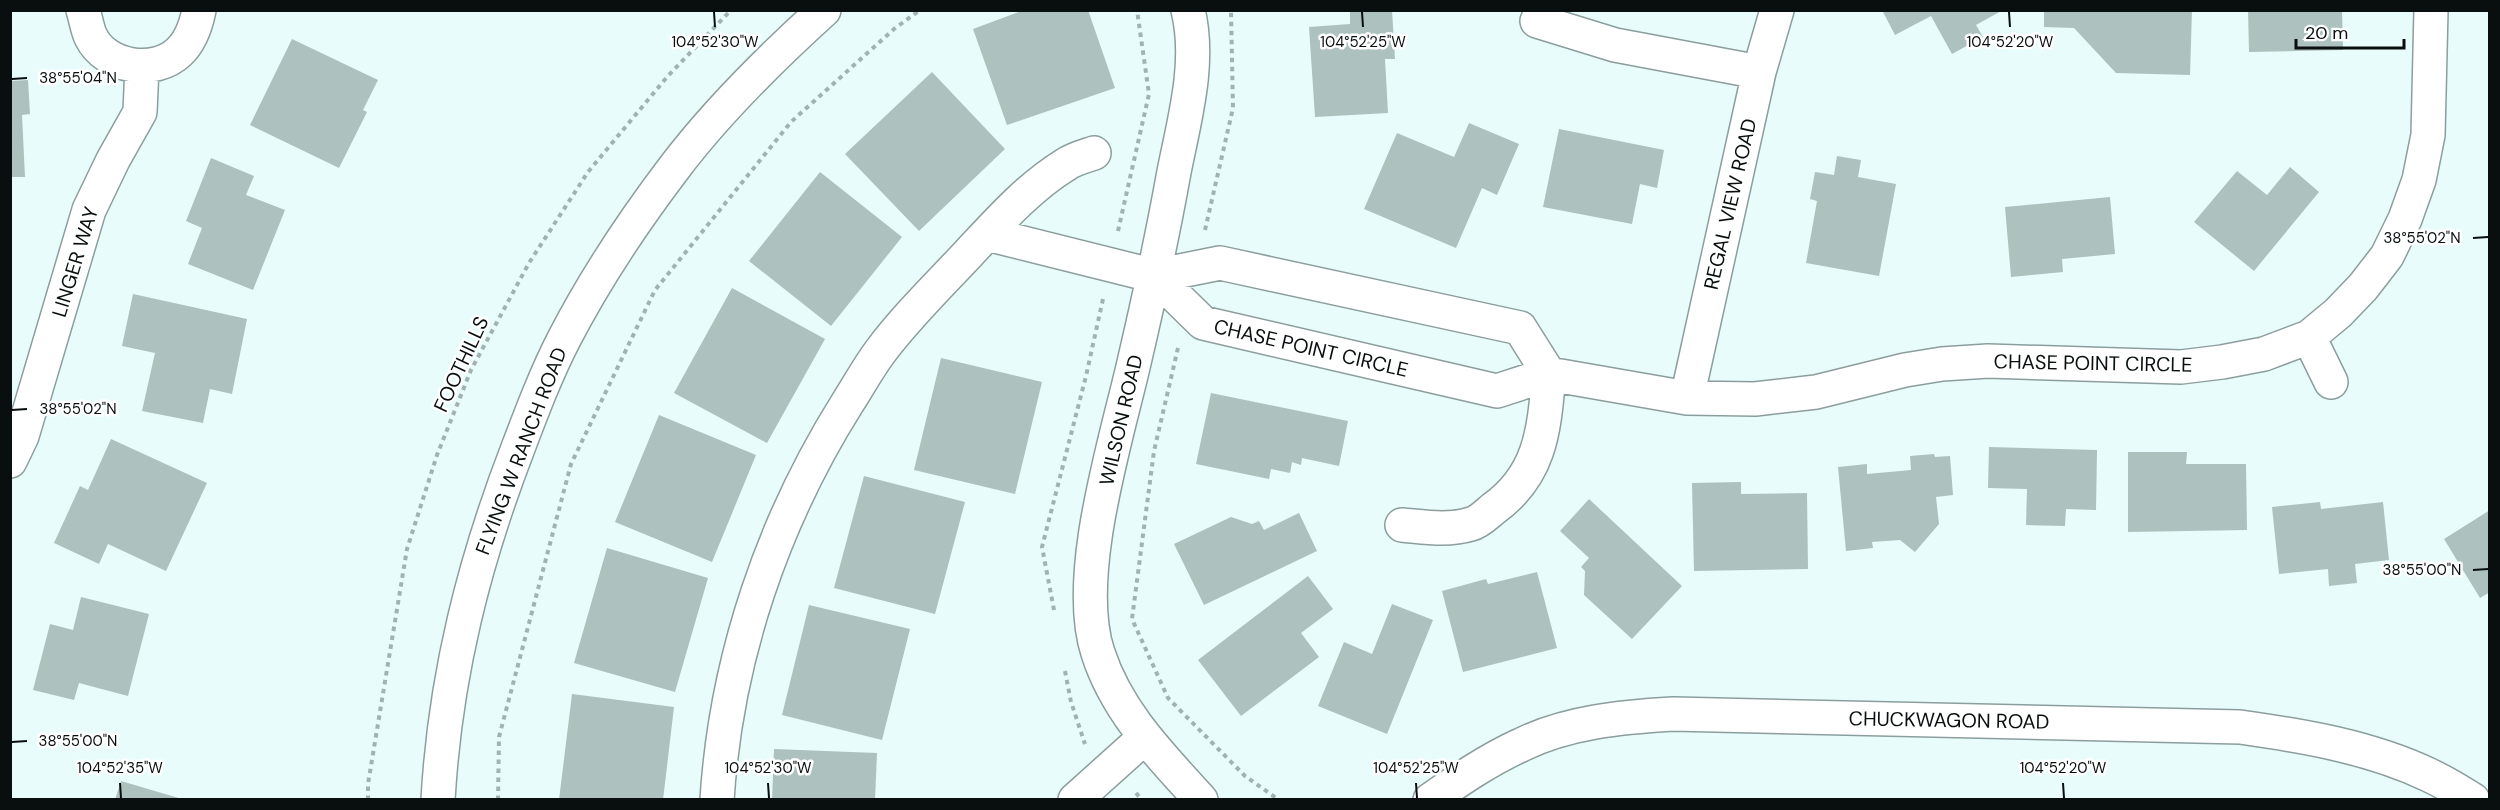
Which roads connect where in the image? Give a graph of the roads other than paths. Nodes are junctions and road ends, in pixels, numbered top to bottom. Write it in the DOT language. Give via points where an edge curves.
graph roads {
  1 [pos="83,10"];
  2 [pos="199,10"];
  3 [pos="824,10"];
  4 [pos="1188,10"];
  5 [pos="1777,10"];
  6 [pos="2431,10"];
  7 [pos="1537,21"];
  8 [pos="142,66"];
  9 [pos="1759,72"];
  10 [pos="1094,153"];
  11 [pos="987,234"];
  12 [pos="1155,276"];
  13 [pos="2309,338"];
  14 [pos="1549,374"];
  15 [pos="2331,382"];
  16 [pos="1687,398"];
  17 [pos="10,461"];
  18 [pos="1402,525"];
  19 [pos="1144,738"];
  20 [pos="438,800"];
  21 [pos="717,800"];
  22 [pos="1075,800"];
  23 [pos="1201,800"];
  24 [pos="1430,800"];
  25 [pos="2473,800"];
  1 -- 8 [label="street" via="92,38 105,54 122,63"];
  2 -- 8 [label="street" via="196,27 179,52 162,62"];
  3 -- 20 [label="street, FLYING W RANCH ROAD" via="732,100 675,166 609,261 564,340 501,490 471,584 451,679"];
  4 -- 12 [label="street, WILSON ROAD" via="1192,56 1188,98"];
  5 -- 9 [label="street, REGAL VIEW ROAD"];
  6 -- 13 [label="street, CHASE POINT CIRCLE" via="2428,135 2419,180 2405,219 2387,256 2363,287"];
  7 -- 9 [label="street" via="1615,45"];
  8 -- 17 [label="street, LINGER WAY" via="140,112 89,210 22,436"];
  9 -- 16 [label="street, REGAL VIEW ROAD"];
  10 -- 11 [label="street" via="1057,170"];
  11 -- 12 [label="street"];
  11 -- 21 [label="street" via="879,353 831,429 794,501 763,575 742,646 727,707"];
  12 -- 14 [label="street, CHASE POINT CIRCLE" via="1203,324 1497,391"];
  12 -- 14 [label="street" via="1220,263 1520,328"];
  12 -- 19 [label="street, WILSON ROAD" via="1100,512 1090,607 1097,651 1116,695"];
  13 -- 15 [label="street"];
  13 -- 16 [label="street, CHASE POINT CIRCLE" via="2264,354 2181,367 1988,360 1914,368 1816,392 1755,399"];
  14 -- 16 [label="street, CHASE POINT CIRCLE"];
  14 -- 18 [label="street" via="1543,437 1527,475 1501,504 1473,524 1443,529"];
  19 -- 22 [label="street"];
  19 -- 23 [label="street, WILSON ROAD"];
  24 -- 25 [label="street, CHUCKWAGON ROAD" via="1478,767 1523,743 1618,718 1673,714 2240,727 2299,735 2357,749 2428,774"];
}
